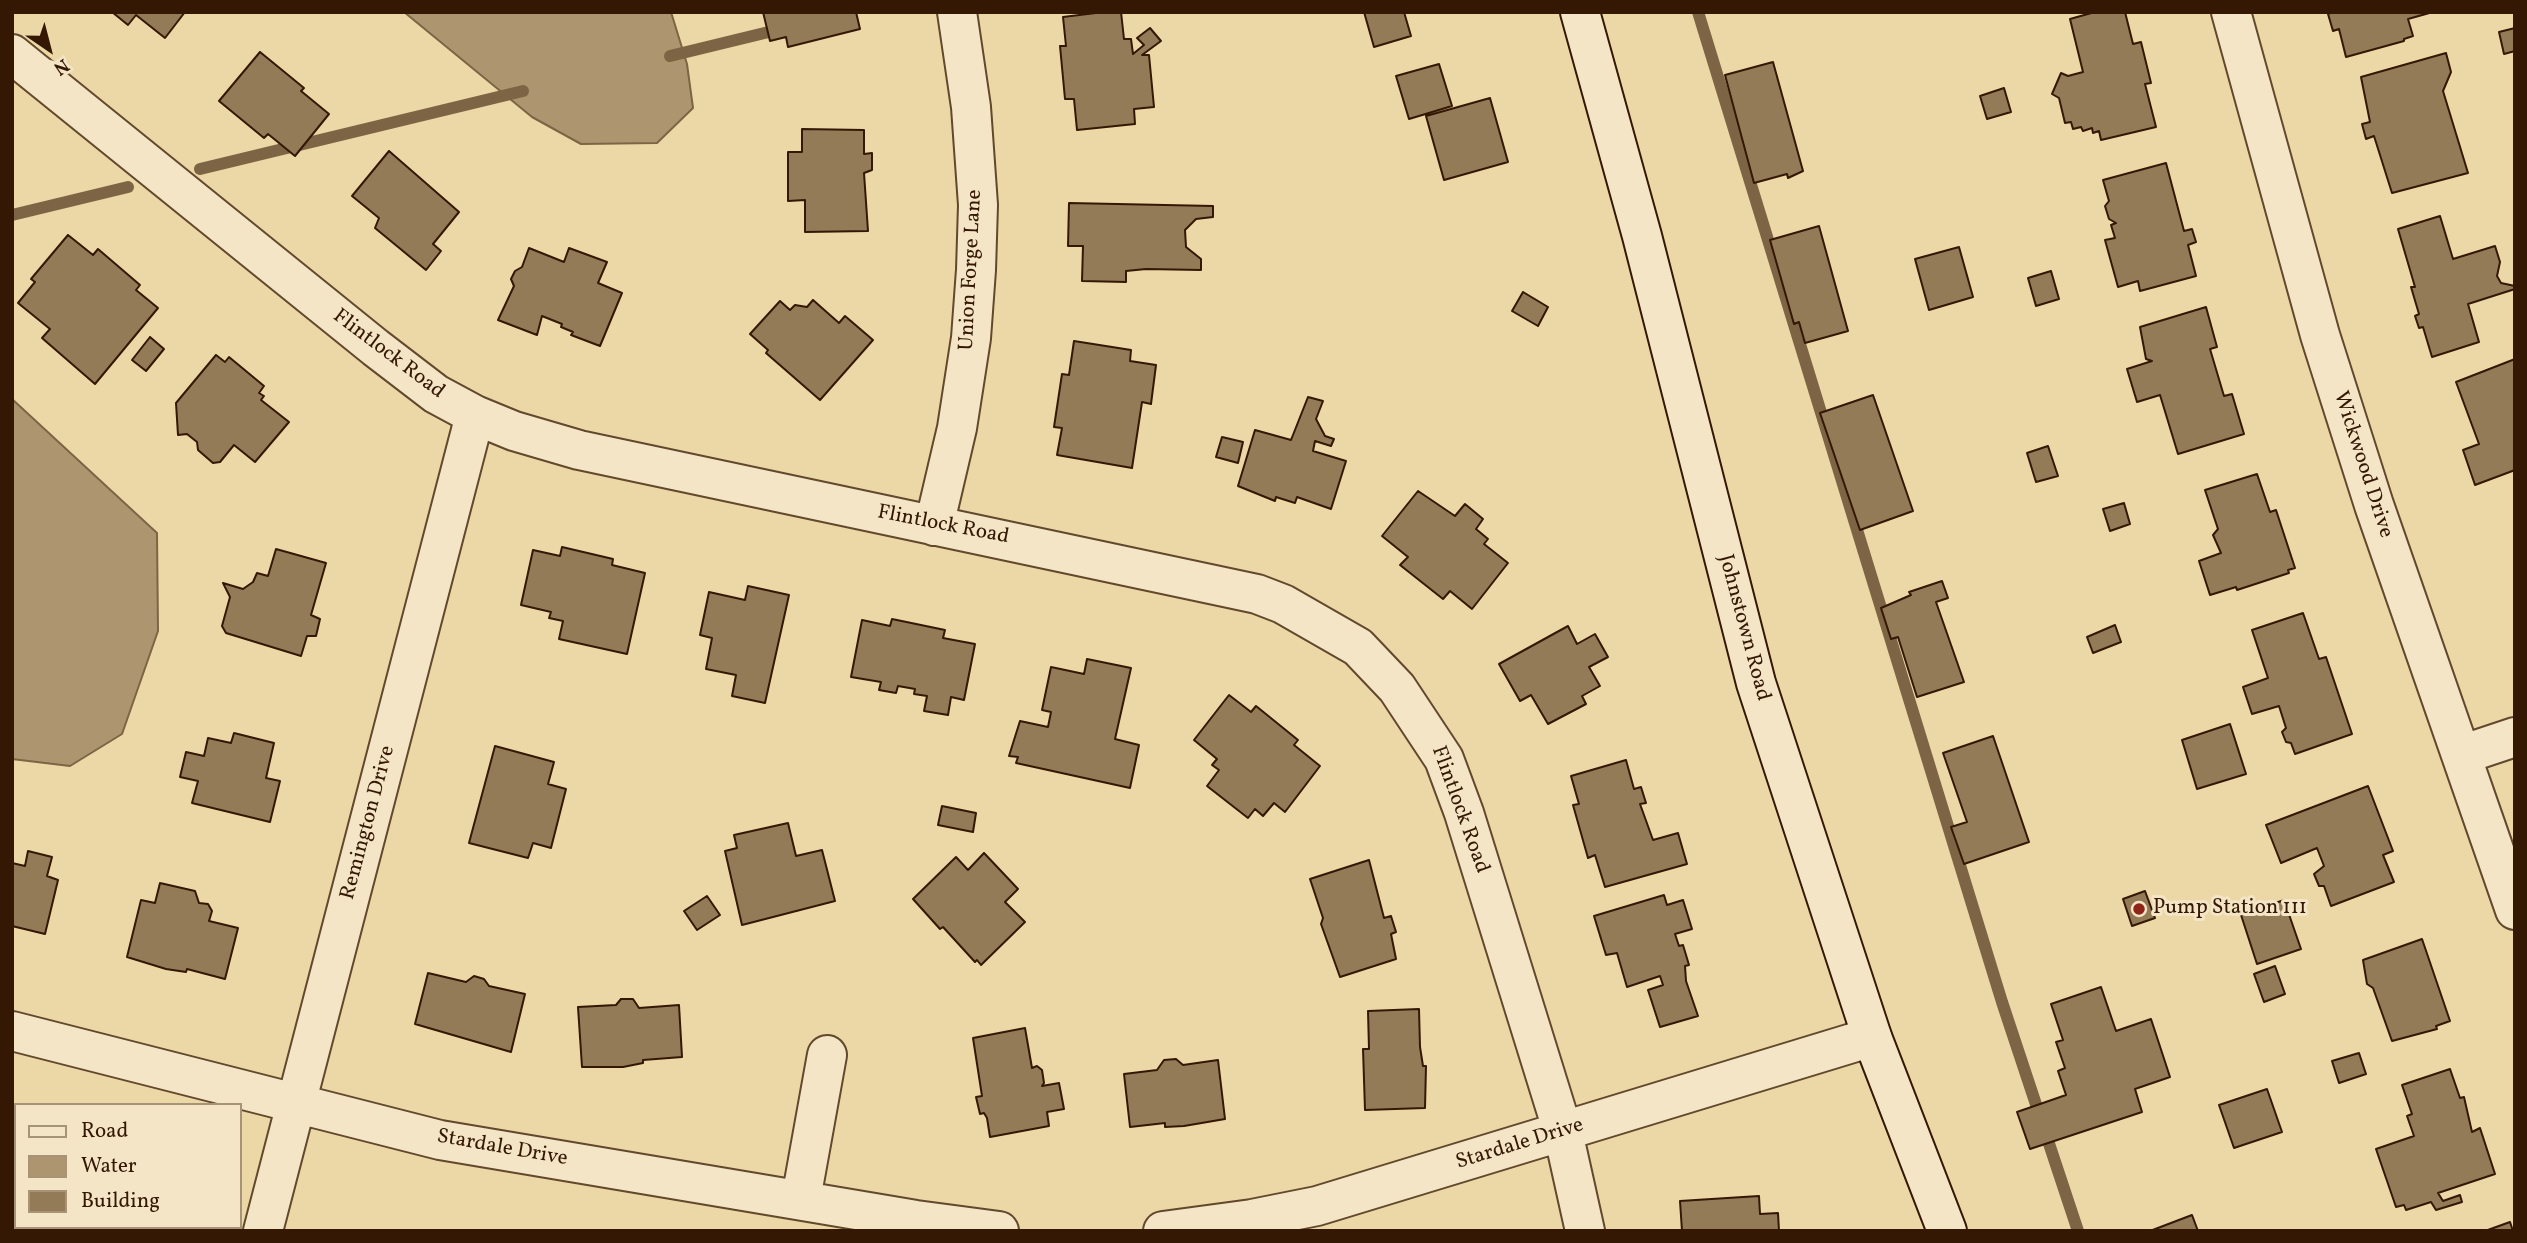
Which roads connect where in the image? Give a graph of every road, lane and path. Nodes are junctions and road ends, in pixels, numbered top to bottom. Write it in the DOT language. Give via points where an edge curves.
graph roads {
  1 [pos="957,12"];
  2 [pos="1580,12"];
  3 [pos="2231,12"];
  4 [pos="12,54"];
  5 [pos="475,415"];
  6 [pos="934,526"];
  7 [pos="2515,737"];
  8 [pos="2460,755"];
  9 [pos="2515,910"];
  10 [pos="12,1031"];
  11 [pos="1872,1037"];
  12 [pos="827,1055"];
  13 [pos="296,1103"];
  14 [pos="1563,1132"];
  15 [pos="802,1199"];
  16 [pos="263,1231"];
  17 [pos="999,1231"];
  18 [pos="1163,1231"];
  19 [pos="1585,1231"];
  20 [pos="1947,1231"];
  1 -- 6 [label="street, Union Forge Lane" via="971,107 978,205 976,270 957,428"];
  2 -- 11 [label="street, Johnstown Road" via="1756,683"];
  3 -- 8 [label="street, Wickwood Drive" via="2320,335"];
  4 -- 5 [label="street, Flintlock Road" via="376,348 436,394"];
  5 -- 6 [label="street, Flintlock Road" via="514,432 579,450"];
  5 -- 13 [label="street, Remington Drive"];
  6 -- 14 [label="street, Flintlock Road" via="1257,594 1358,647 1397,688 1444,759"];
  7 -- 8 [label="street"];
  8 -- 9 [label="street, Wickwood Drive"];
  10 -- 13 [label="street, Stardale Drive"];
  11 -- 14 [label="street, Stardale Drive"];
  11 -- 20 [label="street, Johnstown Road"];
  12 -- 15 [label="street"];
  13 -- 15 [label="street, Stardale Drive" via="440,1140"];
  13 -- 16 [label="street, Remington Drive"];
  14 -- 18 [label="street, Stardale Drive" via="1317,1206"];
  14 -- 19 [label="street, Flintlock Road"];
  15 -- 17 [label="street, Stardale Drive"];
}
